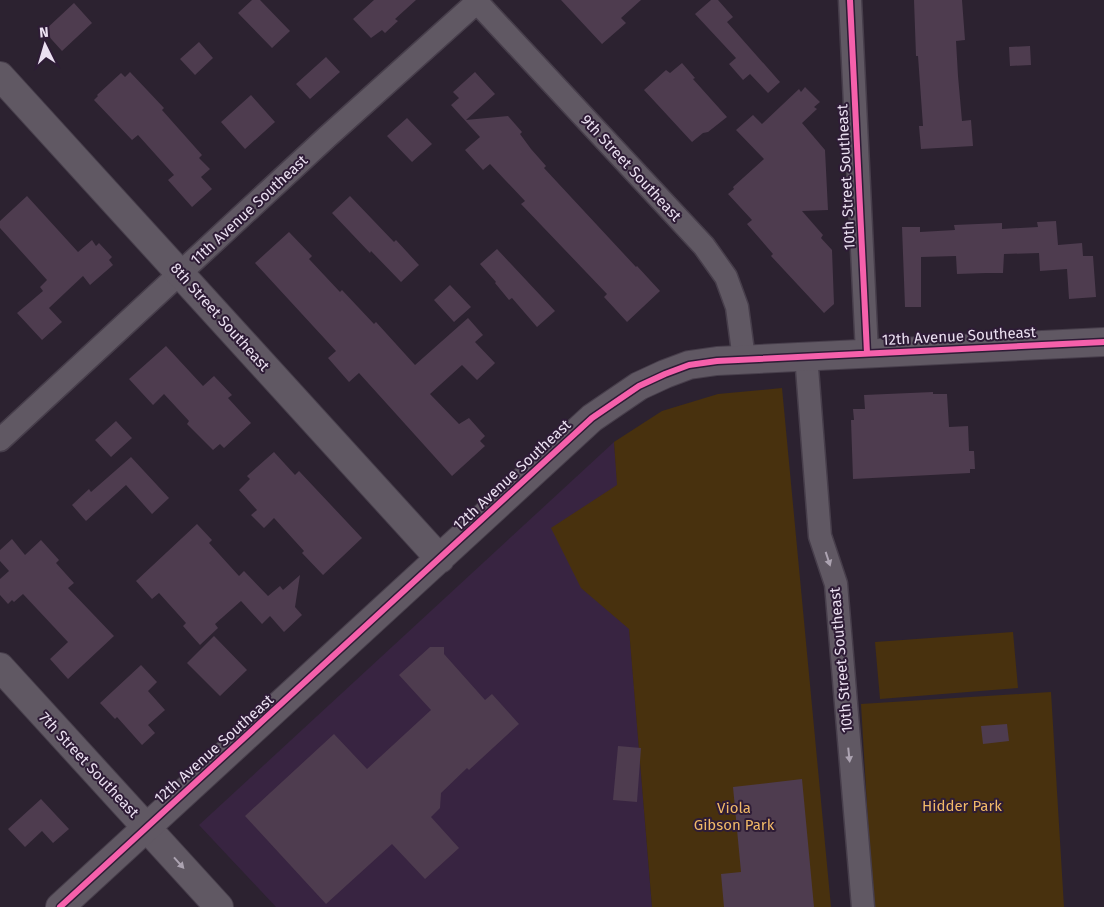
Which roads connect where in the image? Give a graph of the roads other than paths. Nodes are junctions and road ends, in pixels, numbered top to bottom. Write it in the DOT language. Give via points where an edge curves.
graph roads {
  1 [pos="850,0"];
  2 [pos="476,1"];
  3 [pos="0,76"];
  4 [pos="180,274"];
  5 [pos="1104,342"];
  6 [pos="867,353"];
  7 [pos="806,355"];
  8 [pos="744,359"];
  9 [pos="0,440"];
  10 [pos="440,559"];
  11 [pos="0,668"];
  12 [pos="146,827"];
  13 [pos="60,907"];
  14 [pos="219,907"];
  15 [pos="863,907"];
  1 -- 6 [label="street, 10th Street Southeast"];
  2 -- 4 [label="street, 11th Avenue Southeast"];
  2 -- 8 [label="street, 9th Street Southeast" via="704,246 726,277 737,307"];
  3 -- 4 [label="main road, 8th Street Southeast"];
  4 -- 9 [label="street, 11th Avenue Southeast"];
  4 -- 10 [label="main road, 8th Street Southeast"];
  5 -- 6 [label="main road, 12th Avenue Southeast"];
  6 -- 7 [label="main road, 12th Avenue Southeast"];
  7 -- 8 [label="main road, 12th Avenue Southeast"];
  7 -- 15 [label="street, 10th Street Southeast, one-way" via="820,536 836,584"];
  8 -- 10 [label="main road, 12th Avenue Southeast" via="689,366 639,386 615,401 562,444"];
  10 -- 12 [label="main road, 12th Avenue Southeast"];
  11 -- 12 [label="main road, 7th Street Southeast"];
  12 -- 13 [label="main road, 12th Avenue Southeast"];
  12 -- 14 [label="main road, 7th Street Southeast, one-way"];
}
